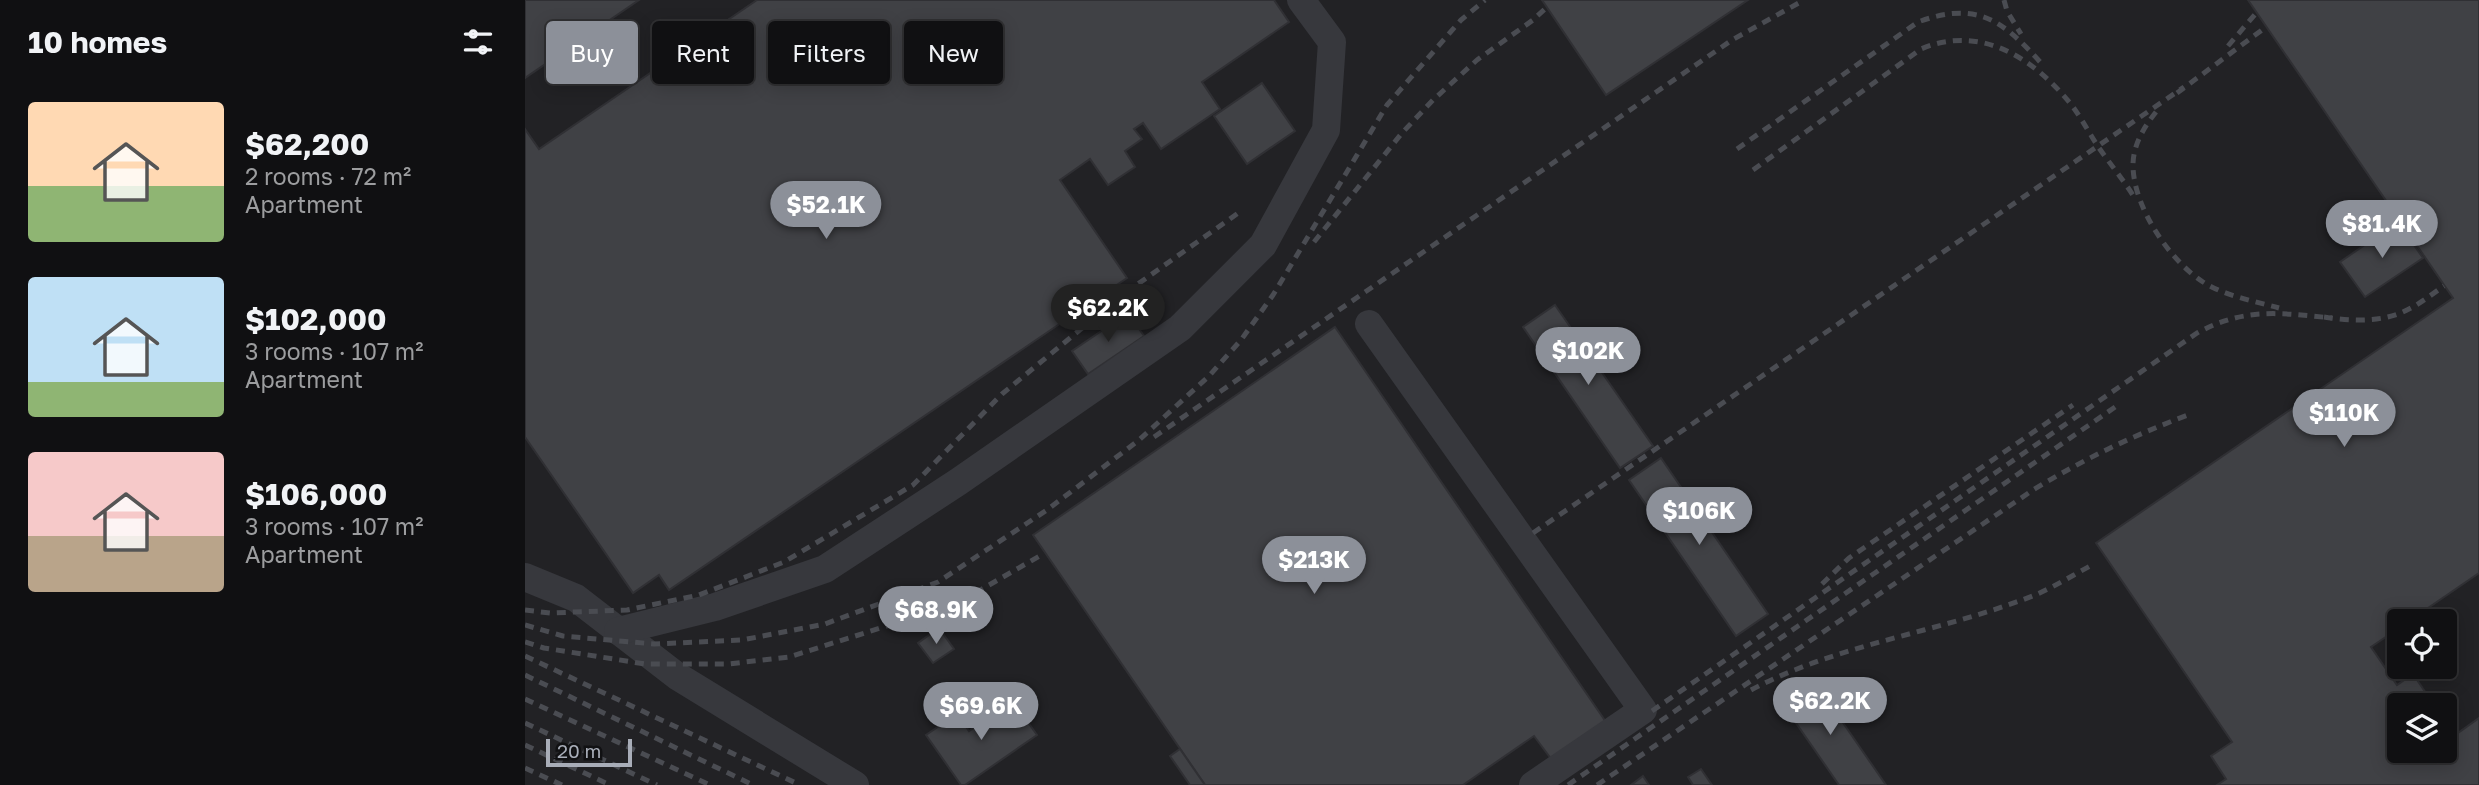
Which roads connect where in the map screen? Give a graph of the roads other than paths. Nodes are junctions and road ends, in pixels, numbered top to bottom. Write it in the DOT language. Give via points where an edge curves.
graph roads {
  1 [pos="1301,0"];
  2 [pos="1318,12"];
  3 [pos="1369,324"];
  4 [pos="525,577"];
  5 [pos="618,631"];
  6 [pos="855,785"];
  7 [pos="1533,785"];
  1 -- 2 [label="lane"];
  2 -- 5 [label="lane" via="1332,42 1326,130 1263,245 1180,328 825,569 715,607"];
  3 -- 7 [label="lane" via="1643,710"];
  4 -- 5 [label="lane" via="576,598"];
  5 -- 6 [label="lane" via="677,676"];
}
